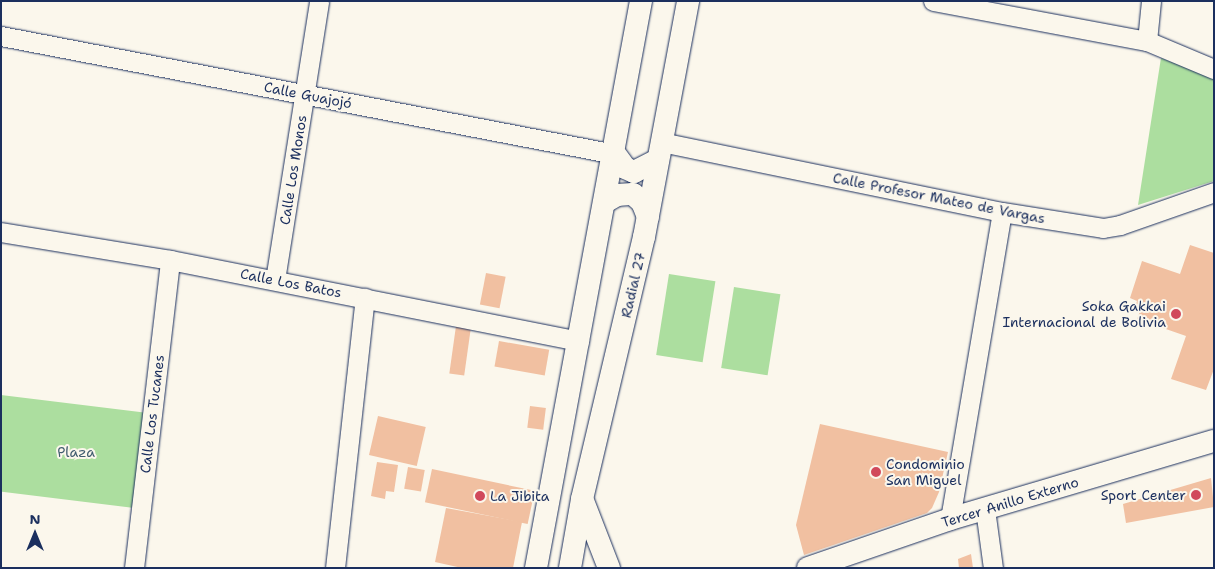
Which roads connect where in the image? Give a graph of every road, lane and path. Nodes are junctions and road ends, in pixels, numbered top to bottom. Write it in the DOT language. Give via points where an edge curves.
graph roads {
  1 [pos="319,1"];
  2 [pos="642,1"];
  3 [pos="688,1"];
  4 [pos="933,1"];
  5 [pos="1151,1"];
  6 [pos="1,36"];
  7 [pos="1147,41"];
  8 [pos="1214,69"];
  9 [pos="306,95"];
  10 [pos="659,151"];
  11 [pos="615,154"];
  12 [pos="1214,192"];
  13 [pos="606,202"];
  14 [pos="1002,212"];
  15 [pos="648,217"];
  16 [pos="1,232"];
  17 [pos="170,260"];
  18 [pos="275,280"];
  19 [pos="365,298"];
  20 [pos="579,341"];
  21 [pos="1214,441"];
  22 [pos="559,452"];
  23 [pos="582,499"];
  24 [pos="985,509"];
  25 [pos="950,519"];
  26 [pos="134,568"];
  27 [pos="335,568"];
  28 [pos="536,568"];
  29 [pos="570,568"];
  30 [pos="609,568"];
  31 [pos="808,568"];
  32 [pos="993,568"];
  1 -- 9 [label="street, Calle Los Monos"];
  2 -- 11 [label="street"];
  3 -- 10 [label="street, Radial 27"];
  4 -- 7 [label="street"];
  5 -- 7 [label="street"];
  6 -- 9 [label="street, Calle Guajojó"];
  7 -- 8 [label="street"];
  9 -- 11 [label="street, Calle Guajojó"];
  9 -- 18 [label="street, Calle Los Monos"];
  10 -- 11 [label="street" via="634,172 624,168"];
  10 -- 14 [label="street, Calle Profesor Mateo de Vargas"];
  10 -- 15 [label="street, Radial 27"];
  11 -- 13 [label="street"];
  12 -- 14 [label="street, Calle Profesor Mateo de Vargas" via="1103,228"];
  13 -- 15 [label="street" via="617,195 633,194 642,202"];
  13 -- 20 [label="street"];
  14 -- 25 [label="street"];
  15 -- 23 [label="street, Radial 27"];
  16 -- 17 [label="street, Calle Los Batos"];
  17 -- 18 [label="street, Calle Los Batos"];
  17 -- 26 [label="street, Calle Los Tucanes"];
  18 -- 19 [label="street, Calle Los Batos"];
  19 -- 20 [label="street, Calle Los Batos"];
  19 -- 27 [label="street"];
  20 -- 22 [label="street"];
  21 -- 24 [label="street, Tercer Anillo Externo"];
  22 -- 23 [label="street" via="564,492"];
  22 -- 28 [label="street"];
  23 -- 29 [label="street, Radial 27"];
  23 -- 30 [label="street"];
  24 -- 25 [label="street, Tercer Anillo Externo"];
  24 -- 32 [label="street"];
  25 -- 31 [label="street, Tercer Anillo Externo"];
}
